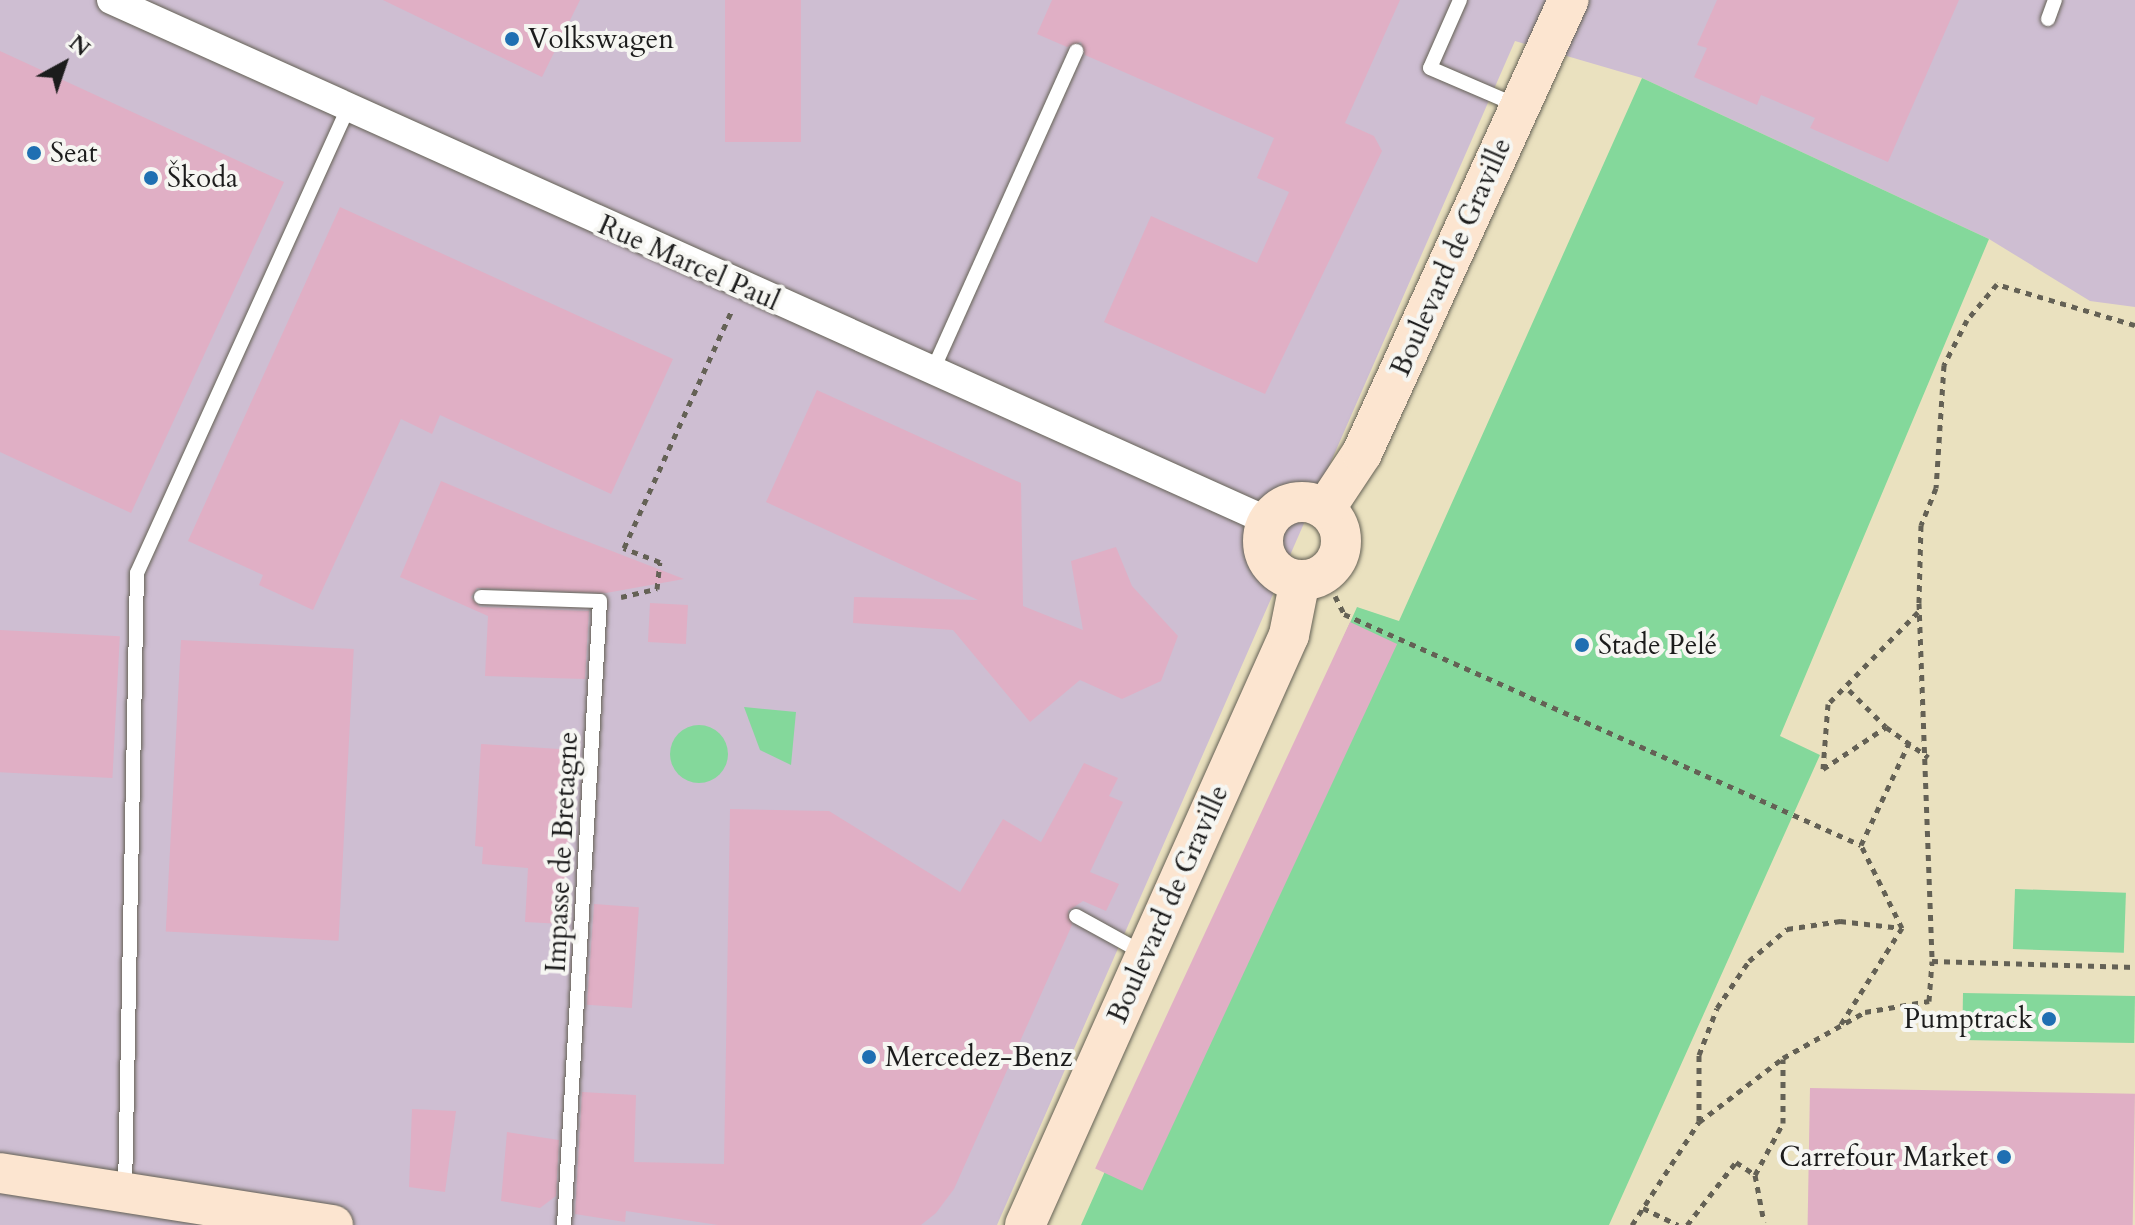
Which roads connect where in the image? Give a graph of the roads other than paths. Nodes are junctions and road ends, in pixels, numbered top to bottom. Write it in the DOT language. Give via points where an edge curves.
graph roads {
  1 [pos="111,0"];
  2 [pos="1460,0"];
  3 [pos="1568,0"];
  4 [pos="2055,0"];
  5 [pos="2048,19"];
  6 [pos="1076,51"];
  7 [pos="1519,107"];
  8 [pos="348,108"];
  9 [pos="932,372"];
  10 [pos="1325,509"];
  11 [pos="1268,521"];
  12 [pos="1312,577"];
  13 [pos="481,597"];
  14 [pos="1076,916"];
  15 [pos="1146,955"];
  16 [pos="0,1173"];
  17 [pos="125,1192"];
  18 [pos="333,1225"];
  19 [pos="564,1225"];
  20 [pos="1025,1225"];
  1 -- 8 [label="street, Rue Marcel Paul"];
  2 -- 7 [label="lane" via="1430,68"];
  3 -- 7 [label="street, Boulevard de Graville"];
  4 -- 5 [label="lane"];
  6 -- 9 [label="lane"];
  7 -- 10 [label="street, Boulevard de Graville" via="1362,453"];
  8 -- 9 [label="street, Rue Marcel Paul"];
  8 -- 17 [label="lane" via="137,573"];
  9 -- 11 [label="street, Rue Marcel Paul"];
  10 -- 11 [label="street" via="1288,505"];
  10 -- 12 [label="street" via="1342,542"];
  11 -- 12 [label="street" via="1268,559"];
  12 -- 15 [label="street, Boulevard de Graville"];
  13 -- 19 [label="lane, Impasse de Bretagne" via="600,601"];
  14 -- 15 [label="lane"];
  15 -- 20 [label="street, Boulevard de Graville"];
  16 -- 17 [label="street"];
  17 -- 18 [label="street"];
}
